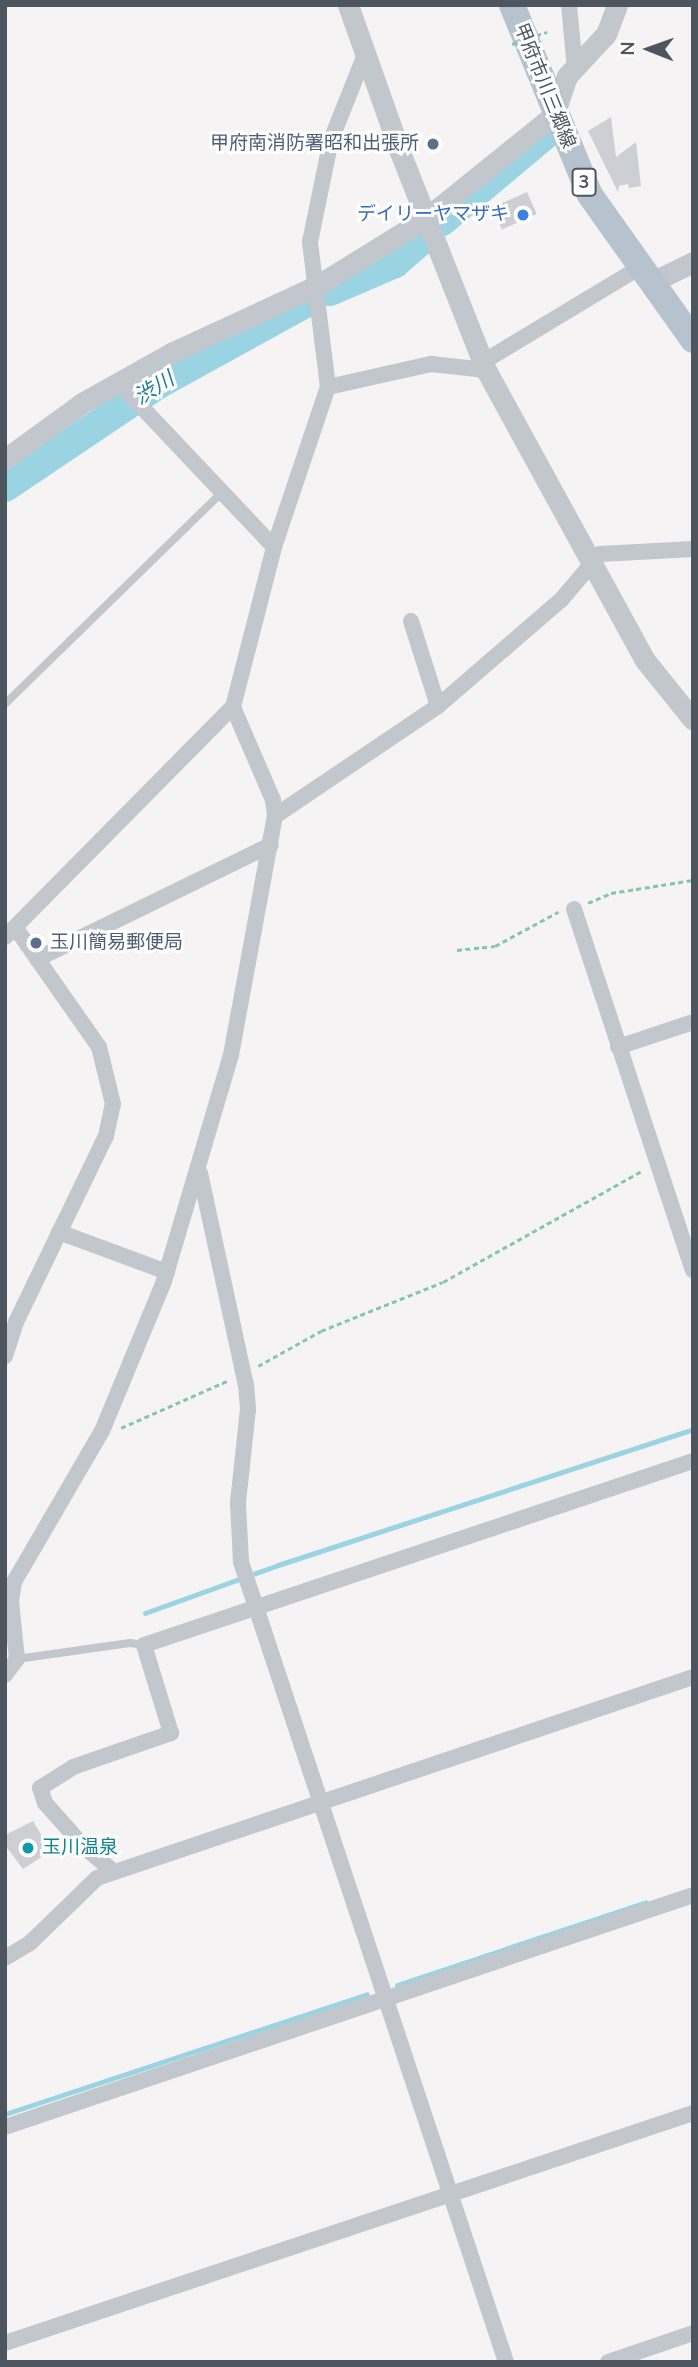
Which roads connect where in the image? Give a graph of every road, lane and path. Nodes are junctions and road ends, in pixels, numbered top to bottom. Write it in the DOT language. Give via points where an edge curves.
graph roads {
  1 [pos="348,5"];
  2 [pos="512,5"];
  3 [pos="569,5"];
  4 [pos="617,5"];
  5 [pos="547,32"];
  6 [pos="512,44"];
  7 [pos="366,52"];
  8 [pos="575,69"];
  9 [pos="554,115"];
  10 [pos="425,219"];
  11 [pos="693,262"];
  12 [pos="645,275"];
  13 [pos="317,285"];
  14 [pos="693,340"];
  15 [pos="484,366"];
  16 [pos="122,386"];
  17 [pos="328,387"];
  18 [pos="5,459"];
  19 [pos="221,493"];
  20 [pos="274,547"];
  21 [pos="693,549"];
  22 [pos="590,562"];
  23 [pos="411,621"];
  24 [pos="5,704"];
  25 [pos="438,706"];
  26 [pos="233,707"];
  27 [pos="693,720"];
  28 [pos="275,816"];
  29 [pos="271,845"];
  30 [pos="574,909"];
  31 [pos="10,932"];
  32 [pos="37,959"];
  33 [pos="693,1022"];
  34 [pos="618,1047"];
  35 [pos="657,1163"];
  36 [pos="200,1171"];
  37 [pos="59,1232"];
  38 [pos="688,1242"];
  39 [pos="693,1270"];
  40 [pos="167,1272"];
  41 [pos="5,1356"];
  42 [pos="244,1374"];
  43 [pos="102,1431"];
  44 [pos="693,1461"];
  45 [pos="254,1608"];
  46 [pos="144,1645"];
  47 [pos="17,1659"];
  48 [pos="5,1675"];
  49 [pos="693,1676"];
  50 [pos="321,1802"];
  51 [pos="114,1872"];
  52 [pos="693,1895"];
  53 [pos="5,1958"];
  54 [pos="385,1998"];
  55 [pos="693,2113"];
  56 [pos="5,2127"];
  57 [pos="449,2194"];
  58 [pos="693,2333"];
  59 [pos="5,2343"];
  60 [pos="506,2362"];
  61 [pos="608,2362"];
  1 -- 7 [label="street"];
  2 -- 9 [label="main road, 甲府市川三郷線 / 3"];
  3 -- 8 [label="street"];
  4 -- 8 [label="street" via="606,34"];
  5 -- 6 [label="path, bridge"];
  7 -- 10 [label="street"];
  7 -- 13 [label="street" via="331,141 316,198 310,242"];
  8 -- 9 [label="street" via="567,76"];
  9 -- 10 [label="street"];
  9 -- 12 [label="main road, 甲府市川三郷線 / 3" via="590,195"];
  10 -- 13 [label="street"];
  10 -- 15 [label="street"];
  11 -- 12 [label="street"];
  12 -- 14 [label="main road, 甲府市川三郷線 / 3"];
  12 -- 15 [label="street"];
  13 -- 16 [label="street"];
  13 -- 17 [label="street"];
  15 -- 17 [label="street" via="431,364"];
  15 -- 22 [label="street"];
  16 -- 18 [label="street" via="82,403"];
  16 -- 19 [label="street"];
  17 -- 20 [label="street"];
  19 -- 20 [label="street"];
  19 -- 24 [label="lane"];
  20 -- 26 [label="street"];
  21 -- 22 [label="street" via="600,554"];
  22 -- 25 [label="street" via="561,600"];
  22 -- 27 [label="street" via="644,659"];
  23 -- 25 [label="street"];
  25 -- 28 [label="street"];
  26 -- 28 [label="street" via="273,800"];
  26 -- 31 [label="street"];
  28 -- 29 [label="street"];
  29 -- 32 [label="street"];
  29 -- 36 [label="street" via="231,1055"];
  30 -- 34 [label="street"];
  31 -- 32 [label="street"];
  32 -- 37 [label="street" via="99,1047 113,1104 106,1136"];
  33 -- 34 [label="street"];
  34 -- 35 [label="street"];
  35 -- 38 [label="street"];
  35 -- 42 [label="path" via="465,1270 321,1331"];
  36 -- 40 [label="street"];
  36 -- 42 [label="street"];
  37 -- 40 [label="street"];
  37 -- 41 [label="street"];
  38 -- 39 [label="street"];
  40 -- 43 [label="street"];
  42 -- 43 [label="path" via="115,1431"];
  42 -- 45 [label="street" via="248,1409 238,1530"];
  43 -- 47 [label="street" via="14,1582 11,1601"];
  44 -- 45 [label="street"];
  45 -- 46 [label="street"];
  45 -- 50 [label="street"];
  46 -- 47 [label="lane" via="130,1643"];
  46 -- 51 [label="street" via="171,1733 73,1767 40,1788 45,1803 85,1848"];
  47 -- 48 [label="street"];
  49 -- 50 [label="street"];
  50 -- 51 [label="street"];
  50 -- 54 [label="street"];
  51 -- 53 [label="street" via="97,1878 30,1943"];
  52 -- 54 [label="street"];
  54 -- 56 [label="street"];
  54 -- 57 [label="street"];
  55 -- 57 [label="street"];
  57 -- 59 [label="street"];
  57 -- 60 [label="street"];
  58 -- 61 [label="street"];
}
